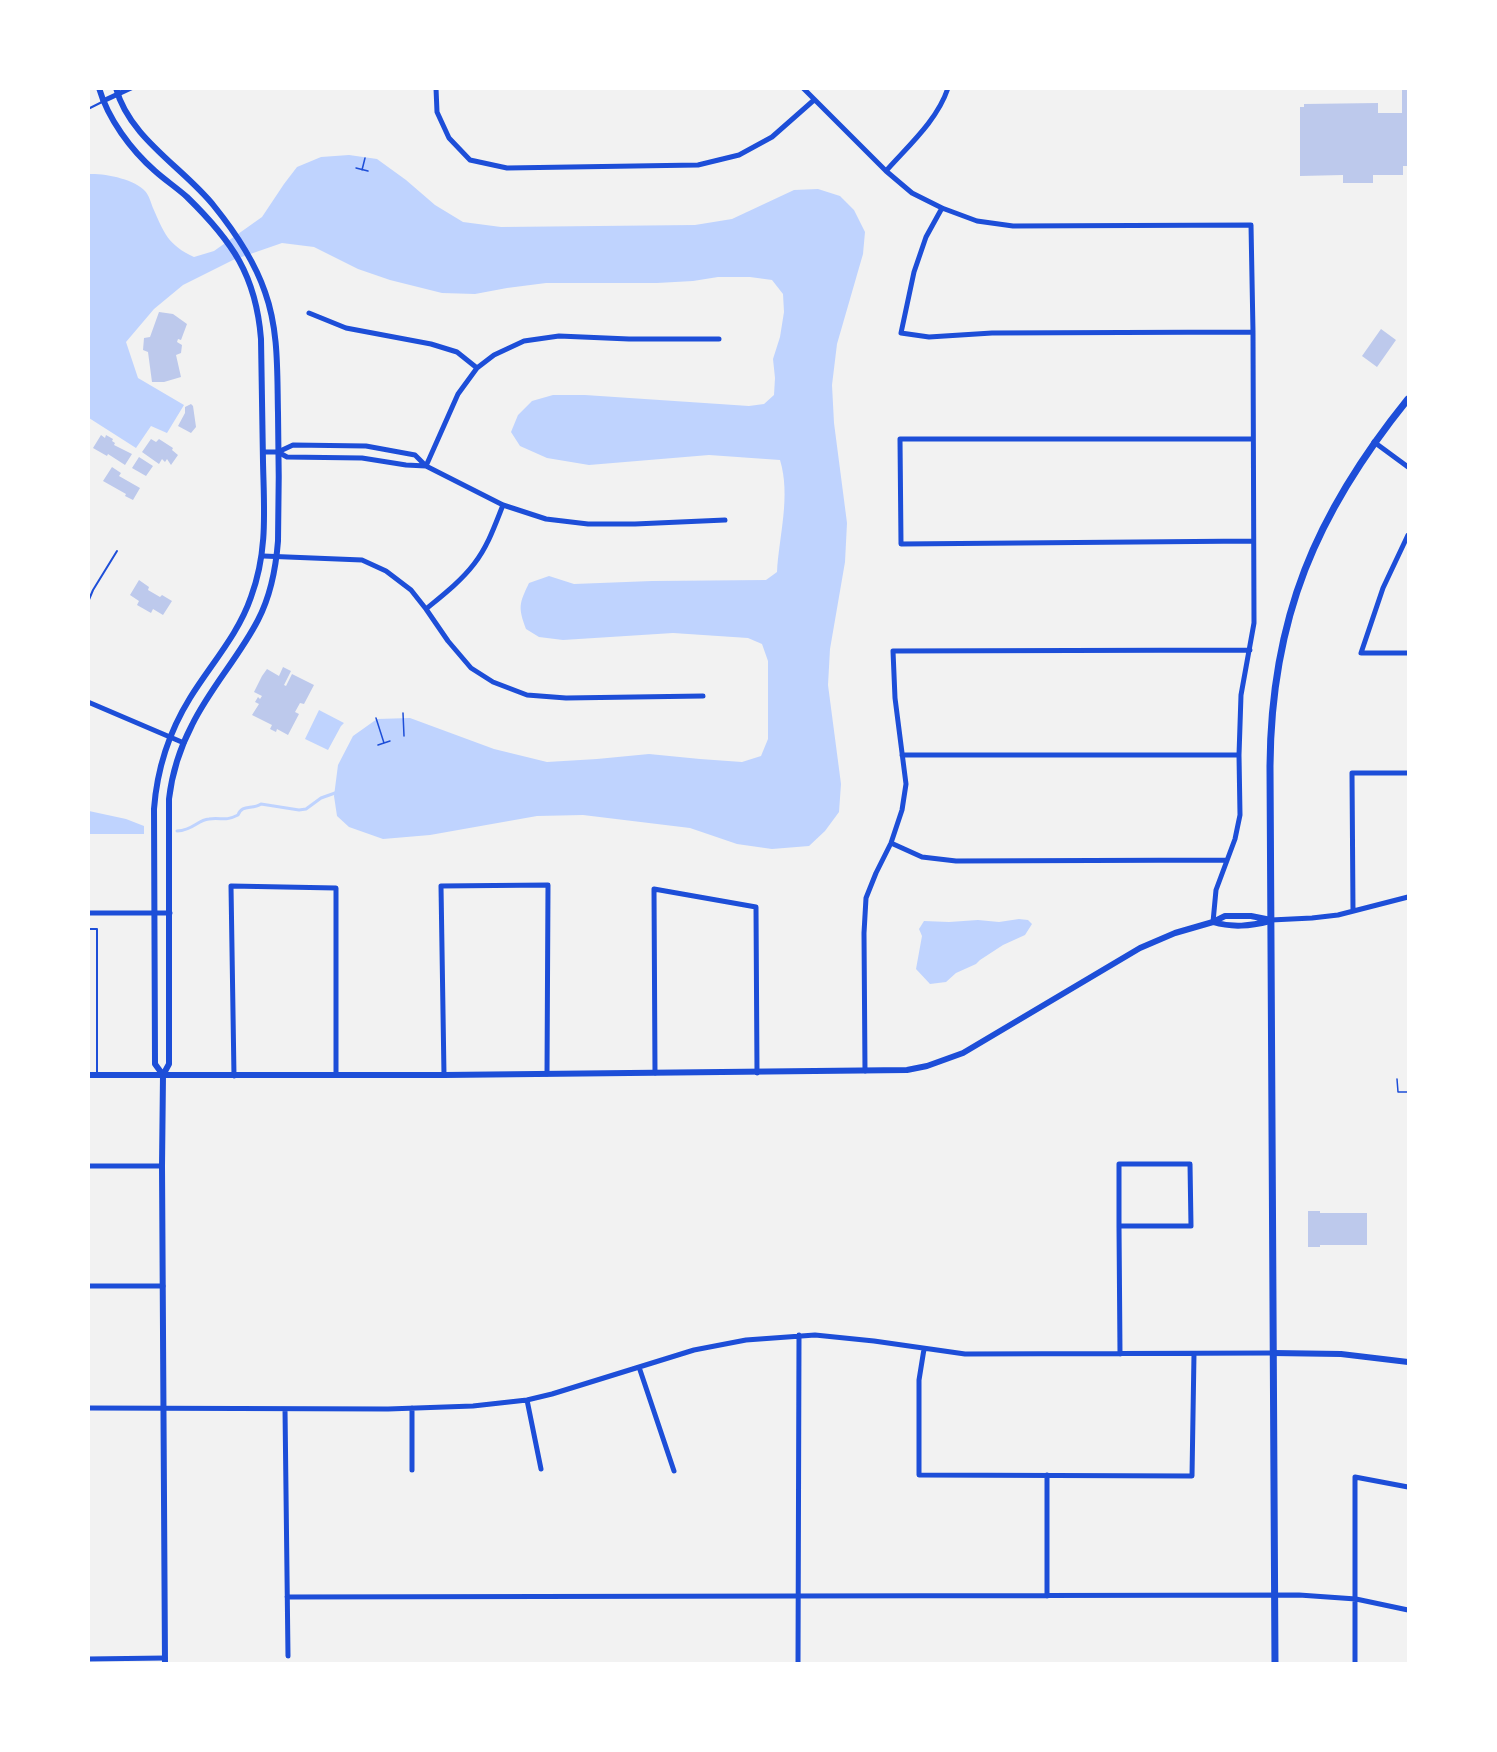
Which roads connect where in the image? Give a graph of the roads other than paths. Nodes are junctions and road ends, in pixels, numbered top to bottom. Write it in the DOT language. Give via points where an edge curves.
graph roads {
  1 [pos="99,88"];
  2 [pos="132,88"];
  3 [pos="436,88"];
  4 [pos="803,88"];
  5 [pos="948,88"];
  6 [pos="117,92"];
  7 [pos="814,100"];
  8 [pos="103,101"];
  9 [pos="88,109"];
  10 [pos="886,171"];
  11 [pos="942,208"];
  12 [pos="309,313"];
  13 [pos="1253,332"];
  14 [pos="719,339"];
  15 [pos="477,368"];
  16 [pos="1408,399"];
  17 [pos="1253,439"];
  18 [pos="1374,442"];
  19 [pos="263,452"];
  20 [pos="279,452"];
  21 [pos="426,466"];
  22 [pos="1408,466"];
  23 [pos="503,504"];
  24 [pos="725,520"];
  25 [pos="1408,535"];
  26 [pos="1253,542"];
  27 [pos="117,551"];
  28 [pos="263,556"];
  29 [pos="277,557"];
  30 [pos="88,602"];
  31 [pos="426,609"];
  32 [pos="1250,650"];
  33 [pos="1408,653"];
  34 [pos="208,672"];
  35 [pos="220,681"];
  36 [pos="703,696"];
  37 [pos="88,702"];
  38 [pos="170,737"];
  39 [pos="184,743"];
  40 [pos="902,755"];
  41 [pos="1239,755"];
  42 [pos="1408,772"];
  43 [pos="891,843"];
  44 [pos="1227,860"];
  45 [pos="1408,897"];
  46 [pos="1353,911"];
  47 [pos="88,913"];
  48 [pos="154,913"];
  49 [pos="170,913"];
  50 [pos="1271,921"];
  51 [pos="1213,922"];
  52 [pos="88,929"];
  53 [pos="865,1071"];
  54 [pos="655,1072"];
  55 [pos="757,1072"];
  56 [pos="547,1074"];
  57 [pos="88,1075"];
  58 [pos="97,1075"];
  59 [pos="336,1075"];
  60 [pos="444,1075"];
  61 [pos="163,1076"];
  62 [pos="234,1076"];
  63 [pos="88,1166"];
  64 [pos="162,1166"];
  65 [pos="1119,1226"];
  66 [pos="88,1286"];
  67 [pos="163,1286"];
  68 [pos="799,1335"];
  69 [pos="924,1349"];
  70 [pos="1273,1353"];
  71 [pos="1120,1354"];
  72 [pos="1194,1354"];
  73 [pos="1408,1362"];
  74 [pos="639,1367"];
  75 [pos="527,1400"];
  76 [pos="163,1407"];
  77 [pos="88,1408"];
  78 [pos="285,1408"];
  79 [pos="412,1408"];
  80 [pos="541,1469"];
  81 [pos="412,1470"];
  82 [pos="674,1471"];
  83 [pos="1047,1475"];
  84 [pos="1408,1487"];
  85 [pos="1275,1595"];
  86 [pos="798,1596"];
  87 [pos="1047,1596"];
  88 [pos="287,1597"];
  89 [pos="1356,1599"];
  90 [pos="1408,1610"];
  91 [pos="288,1656"];
  92 [pos="88,1659"];
  93 [pos="165,1661"];
  94 [pos="798,1664"];
  95 [pos="1275,1664"];
  96 [pos="1355,1664"];
  1 -- 8 [label="street"];
  2 -- 6 [label="street"];
  3 -- 7 [label="street" via="437,112 449,138 470,160 507,168 698,165 740,155 772,137"];
  4 -- 7 [label="street"];
  5 -- 10 [label="street" via="941,105"];
  6 -- 8 [label="street"];
  6 -- 20 [label="street" via="152,146 213,204 250,259 264,290 277,355"];
  7 -- 10 [label="street"];
  8 -- 9 [label="lane"];
  8 -- 19 [label="street" via="126,139 153,170 186,196 222,234 243,264 260,325"];
  10 -- 11 [label="street" via="912,193"];
  11 -- 13 [label="street" via="977,221 1013,226 1251,225"];
  11 -- 13 [label="street" via="926,237 914,272 901,333 929,337 992,333"];
  12 -- 15 [label="street" via="346,328 457,352"];
  13 -- 17 [label="street"];
  14 -- 15 [label="street" via="559,336 524,341"];
  15 -- 21 [label="street" via="458,394"];
  16 -- 18 [label="main road"];
  17 -- 26 [label="street"];
  17 -- 26 [label="street" via="900,439 901,544"];
  18 -- 22 [label="street"];
  18 -- 50 [label="main road" via="1321,531 1296,593 1280,652 1270,728"];
  19 -- 20 [label="street"];
  19 -- 28 [label="street"];
  20 -- 21 [label="street" via="287,458 362,458"];
  20 -- 21 [label="street" via="294,444 366,446 415,455"];
  20 -- 29 [label="street"];
  21 -- 23 [label="street"];
  23 -- 24 [label="street" via="546,519 588,524"];
  23 -- 31 [label="street" via="474,564"];
  25 -- 33 [label="street" via="1383,588 1361,653"];
  26 -- 32 [label="street" via="1254,623"];
  27 -- 30 [label="lane"];
  28 -- 29 [label="street"];
  28 -- 34 [label="street" via="240,623"];
  29 -- 31 [label="street" via="362,560 387,571 411,590"];
  29 -- 35 [label="street" via="259,617"];
  31 -- 36 [label="street" via="471,668 493,682 527,695"];
  32 -- 40 [label="street" via="893,651 894,698"];
  32 -- 41 [label="street" via="1241,695"];
  34 -- 35 [label="street"];
  34 -- 38 [label="street"];
  35 -- 39 [label="street"];
  37 -- 38 [label="street"];
  38 -- 39 [label="street"];
  38 -- 48 [label="street" via="161,762 154,809"];
  39 -- 49 [label="street" via="169,799"];
  40 -- 41 [label="street"];
  40 -- 43 [label="street" via="906,783"];
  41 -- 44 [label="street" via="1240,815"];
  42 -- 46 [label="street" via="1352,773"];
  43 -- 44 [label="street" via="922,857 956,861"];
  43 -- 53 [label="street" via="866,898"];
  44 -- 51 [label="street" via="1216,890"];
  45 -- 46 [label="street"];
  46 -- 50 [label="street"];
  47 -- 48 [label="street"];
  48 -- 49 [label="street"];
  48 -- 61 [label="street" via="156,1064"];
  49 -- 61 [label="street" via="169,1064"];
  50 -- 51 [label="street" via="1225,916"];
  50 -- 70 [label="main road"];
  51 -- 53 [label="street" via="1140,948 942,1062 907,1070"];
  52 -- 58 [label="lane" via="97,929"];
  53 -- 55 [label="street"];
  54 -- 55 [label="street"];
  54 -- 55 [label="street" via="654,889 756,907"];
  54 -- 56 [label="street"];
  56 -- 60 [label="street"];
  56 -- 60 [label="street" via="548,885 441,886"];
  57 -- 58 [label="street"];
  58 -- 61 [label="street"];
  59 -- 60 [label="street"];
  59 -- 62 [label="street"];
  59 -- 62 [label="street" via="336,888 231,886"];
  61 -- 62 [label="street"];
  61 -- 64 [label="street"];
  63 -- 64 [label="street"];
  64 -- 67 [label="street"];
  65 -- 65 [label="street" via="1191,1226 1190,1164 1119,1164"];
  65 -- 71 [label="street"];
  66 -- 67 [label="street"];
  67 -- 76 [label="street"];
  68 -- 69 [label="street" via="836,1336"];
  68 -- 74 [label="street" via="710,1346"];
  68 -- 86 [label="street"];
  69 -- 71 [label="street" via="991,1355"];
  69 -- 83 [label="street" via="919,1380 919,1475"];
  70 -- 72 [label="street"];
  70 -- 73 [label="street" via="1341,1354"];
  70 -- 85 [label="main road"];
  71 -- 72 [label="street"];
  72 -- 83 [label="street" via="1192,1476"];
  74 -- 75 [label="street"];
  74 -- 82 [label="street"];
  75 -- 79 [label="street"];
  75 -- 80 [label="street"];
  76 -- 77 [label="street"];
  76 -- 78 [label="street"];
  76 -- 93 [label="street"];
  78 -- 79 [label="street"];
  78 -- 88 [label="street"];
  79 -- 81 [label="street"];
  83 -- 87 [label="street"];
  84 -- 89 [label="street" via="1355,1477"];
  85 -- 87 [label="street"];
  85 -- 89 [label="street"];
  85 -- 95 [label="main road"];
  86 -- 87 [label="street"];
  86 -- 88 [label="street"];
  86 -- 94 [label="street"];
  88 -- 91 [label="street"];
  89 -- 90 [label="street"];
  89 -- 96 [label="street"];
  92 -- 93 [label="street"];
}
